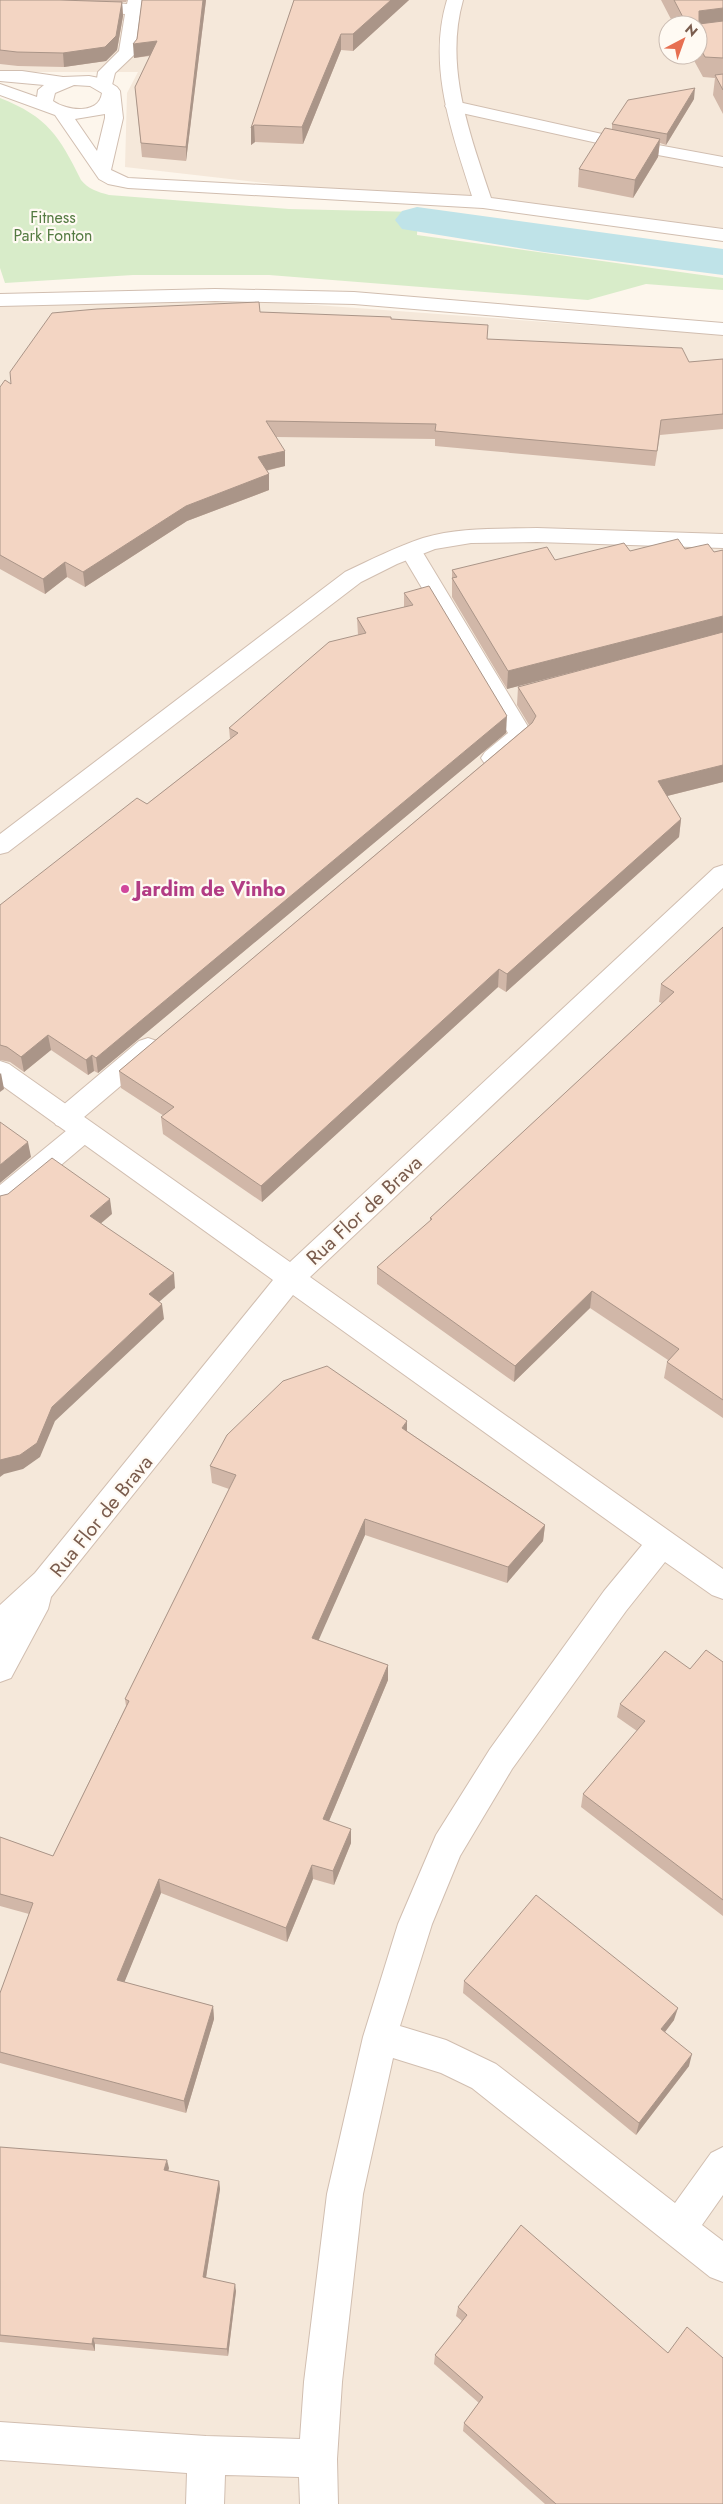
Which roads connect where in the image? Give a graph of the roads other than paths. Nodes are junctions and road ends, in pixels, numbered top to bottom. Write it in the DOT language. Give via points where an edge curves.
graph roads {
  1 [pos="455,0"];
  2 [pos="135,4"];
  3 [pos="65,6"];
  4 [pos="0,76"];
  5 [pos="63,82"];
  6 [pos="0,89"];
  7 [pos="108,92"];
  8 [pos="454,106"];
  9 [pos="55,110"];
  10 [pos="723,162"];
  11 [pos="102,168"];
  12 [pos="483,202"];
  13 [pos="723,235"];
  14 [pos="0,300"];
  15 [pos="723,329"];
  16 [pos="723,541"];
  17 [pos="411,551"];
  18 [pos="475,773"];
  19 [pos="0,846"];
  20 [pos="723,874"];
  21 [pos="164,1035"];
  22 [pos="0,1071"];
  23 [pos="74,1124"];
  24 [pos="0,1200"];
  25 [pos="291,1278"];
  26 [pos="662,1543"];
  27 [pos="46,1582"];
  28 [pos="723,1586"];
  29 [pos="0,1624"];
  30 [pos="0,1668"];
  31 [pos="380,2037"];
  32 [pos="723,2165"];
  33 [pos="678,2229"];
  34 [pos="723,2264"];
  35 [pos="0,2441"];
  36 [pos="206,2455"];
  37 [pos="318,2459"];
  38 [pos="205,2504"];
  39 [pos="319,2504"];
  1 -- 8 [label="street" via="448,38 448,74"];
  2 -- 3 [label="street"];
  2 -- 7 [label="street" via="127,53 107,72"];
  4 -- 5 [label="street"];
  5 -- 7 [label="street" via="86,80"];
  5 -- 9 [label="street" via="47,90 44,96 44,102"];
  6 -- 9 [label="street"];
  7 -- 9 [label="street" via="108,104 88,113"];
  7 -- 11 [label="street" via="114,118"];
  8 -- 10 [label="street" via="620,144"];
  8 -- 12 [label="street"];
  9 -- 11 [label="street"];
  11 -- 12 [label="street" via="105,175 128,183"];
  12 -- 13 [label="street"];
  14 -- 15 [label="street" via="215,295 354,298"];
  16 -- 17 [label="street" via="471,536 430,543"];
  17 -- 18 [label="street" via="511,697 521,735"];
  17 -- 19 [label="street" via="353,577"];
  20 -- 25 [label="street, Rua Flor de Brava"];
  21 -- 23 [label="street"];
  22 -- 23 [label="street"];
  23 -- 24 [label="street"];
  23 -- 25 [label="street"];
  25 -- 26 [label="street"];
  25 -- 27 [label="street, Rua Flor de Brava"];
  26 -- 28 [label="street"];
  26 -- 31 [label="street" via="594,1629 501,1759 448,1846 415,1924"];
  27 -- 29 [label="street"];
  27 -- 30 [label="street"];
  31 -- 33 [label="street" via="446,2057 484,2076"];
  31 -- 37 [label="street" via="345,2194 323,2382"];
  32 -- 33 [label="street"];
  33 -- 34 [label="street"];
  35 -- 36 [label="street"];
  36 -- 37 [label="street"];
  36 -- 38 [label="street"];
  37 -- 39 [label="street"];
}
